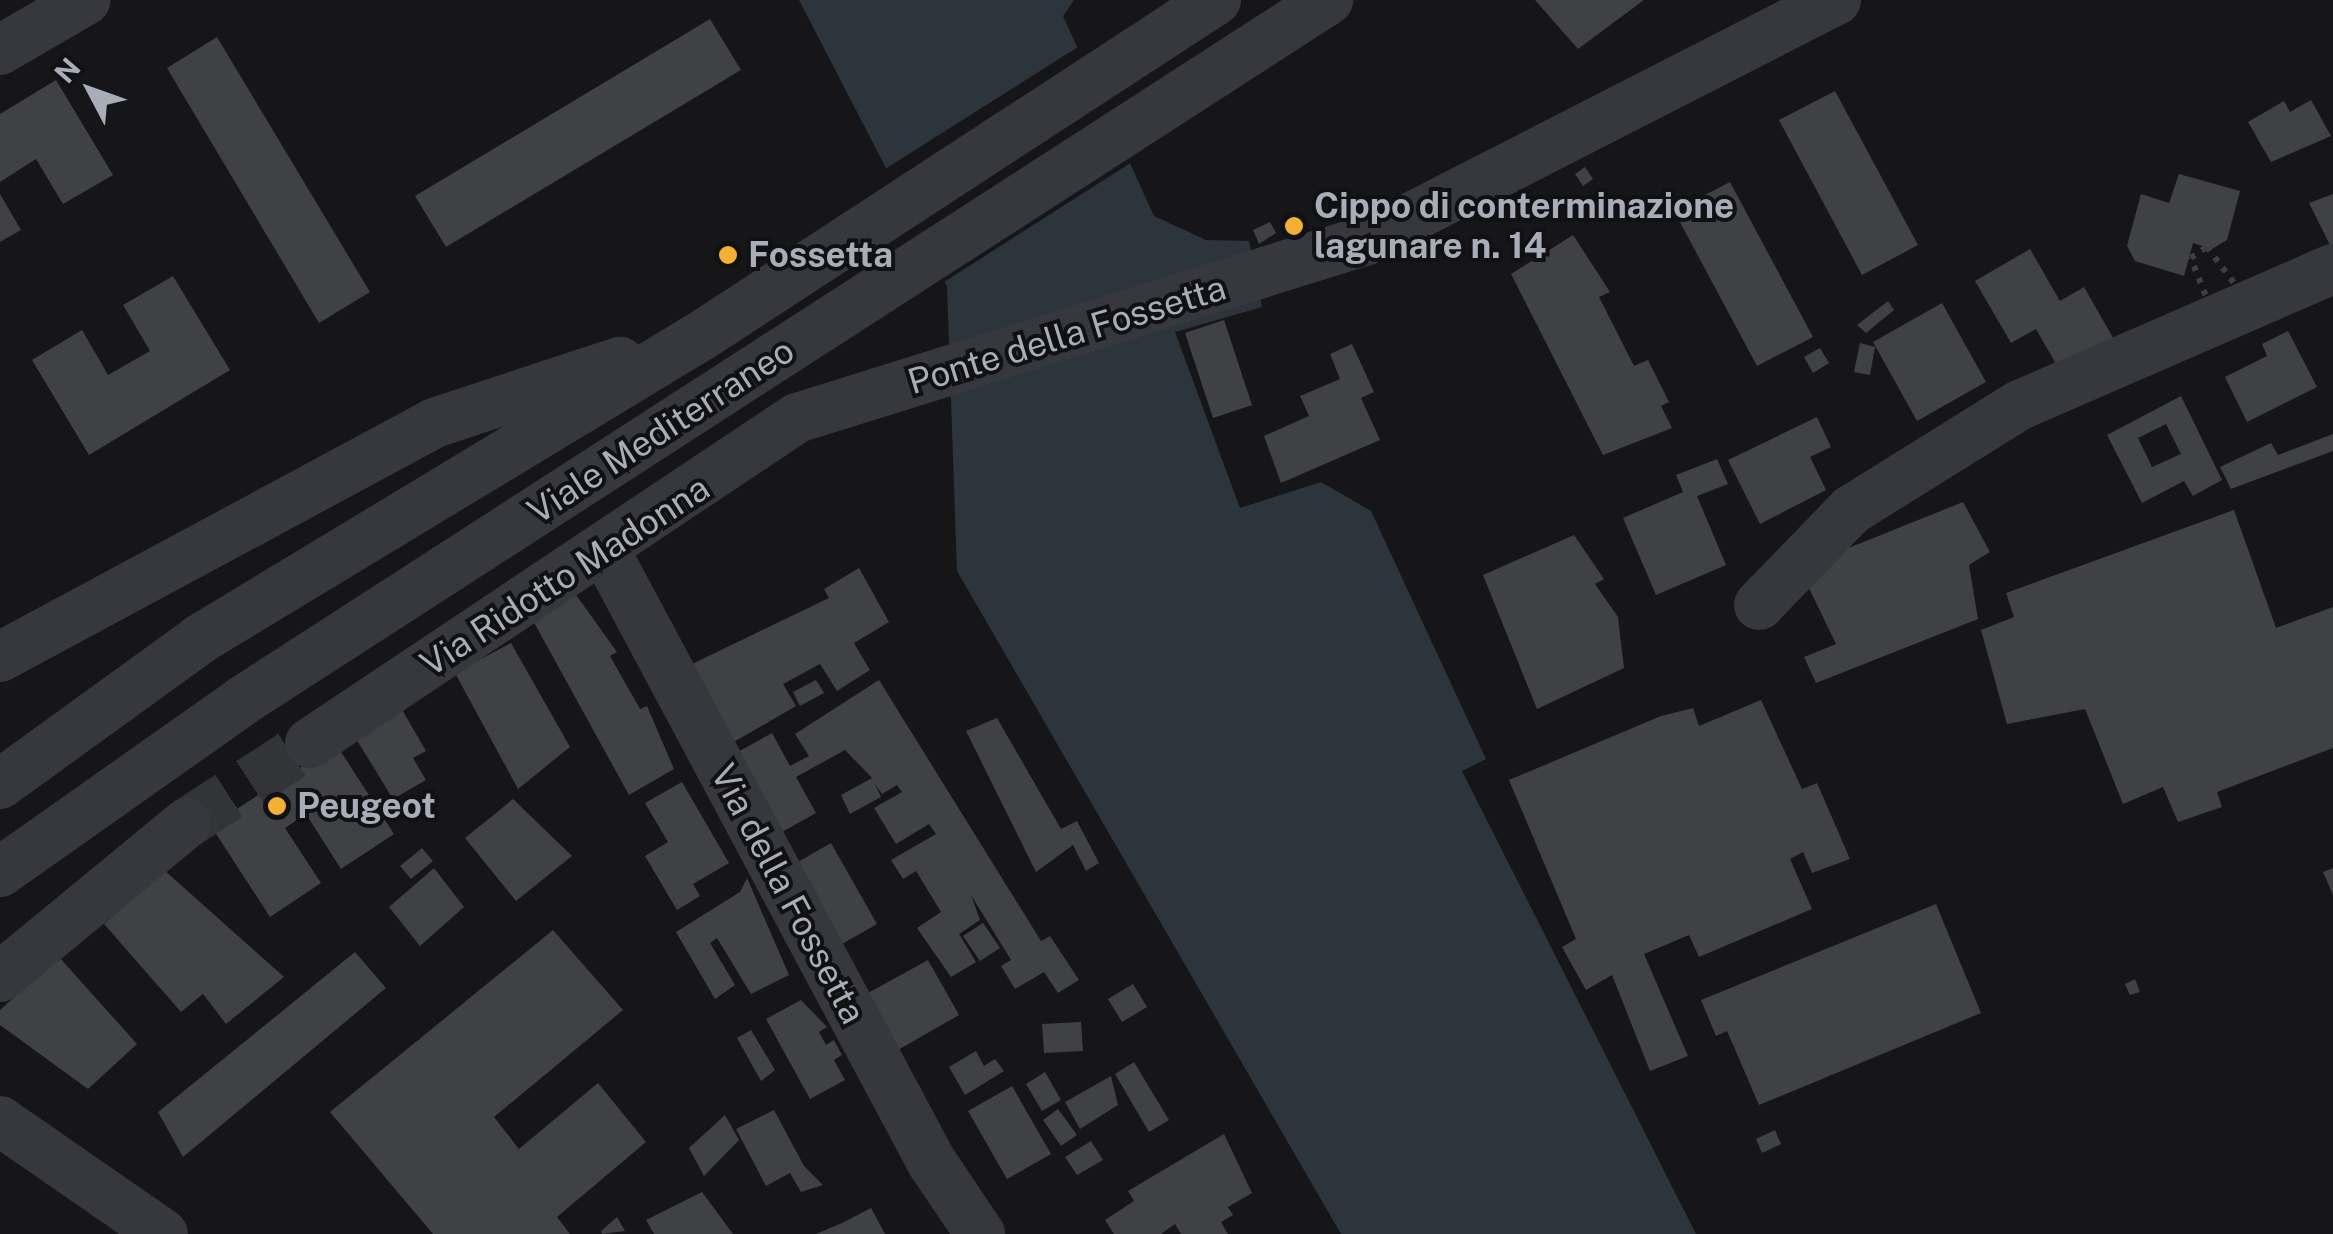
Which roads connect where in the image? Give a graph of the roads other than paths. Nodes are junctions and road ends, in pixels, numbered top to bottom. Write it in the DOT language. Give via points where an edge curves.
graph roads {
  1 [pos="86,0"];
  2 [pos="1216,0"];
  3 [pos="1328,0"];
  4 [pos="1836,0"];
  5 [pos="0,50"];
  6 [pos="2333,269"];
  7 [pos="701,336"];
  8 [pos="820,410"];
  9 [pos="604,549"];
  10 [pos="1759,605"];
  11 [pos="0,657"];
  12 [pos="310,743"];
  13 [pos="0,784"];
  14 [pos="187,823"];
  15 [pos="0,872"];
  16 [pos="0,977"];
  17 [pos="0,1121"];
  18 [pos="163,1234"];
  19 [pos="980,1234"];
  1 -- 5 [label="street"];
  2 -- 7 [label="street, Viale Mediterraneo"];
  3 -- 15 [label="street, Viale Mediterraneo" via="242,701"];
  4 -- 8 [label="street, Ponte della Fossetta" via="1315,260"];
  6 -- 10 [label="street" via="2020,405 1851,510"];
  7 -- 11 [label="street" via="434,423"];
  7 -- 13 [label="street, Viale Mediterraneo" via="200,638"];
  8 -- 9 [label="street, Via Ridotto Madonna"];
  9 -- 12 [label="street, Via Ridotto Madonna"];
  9 -- 19 [label="street, Via della Fossetta"];
  14 -- 16 [label="street"];
  17 -- 18 [label="street"];
}
